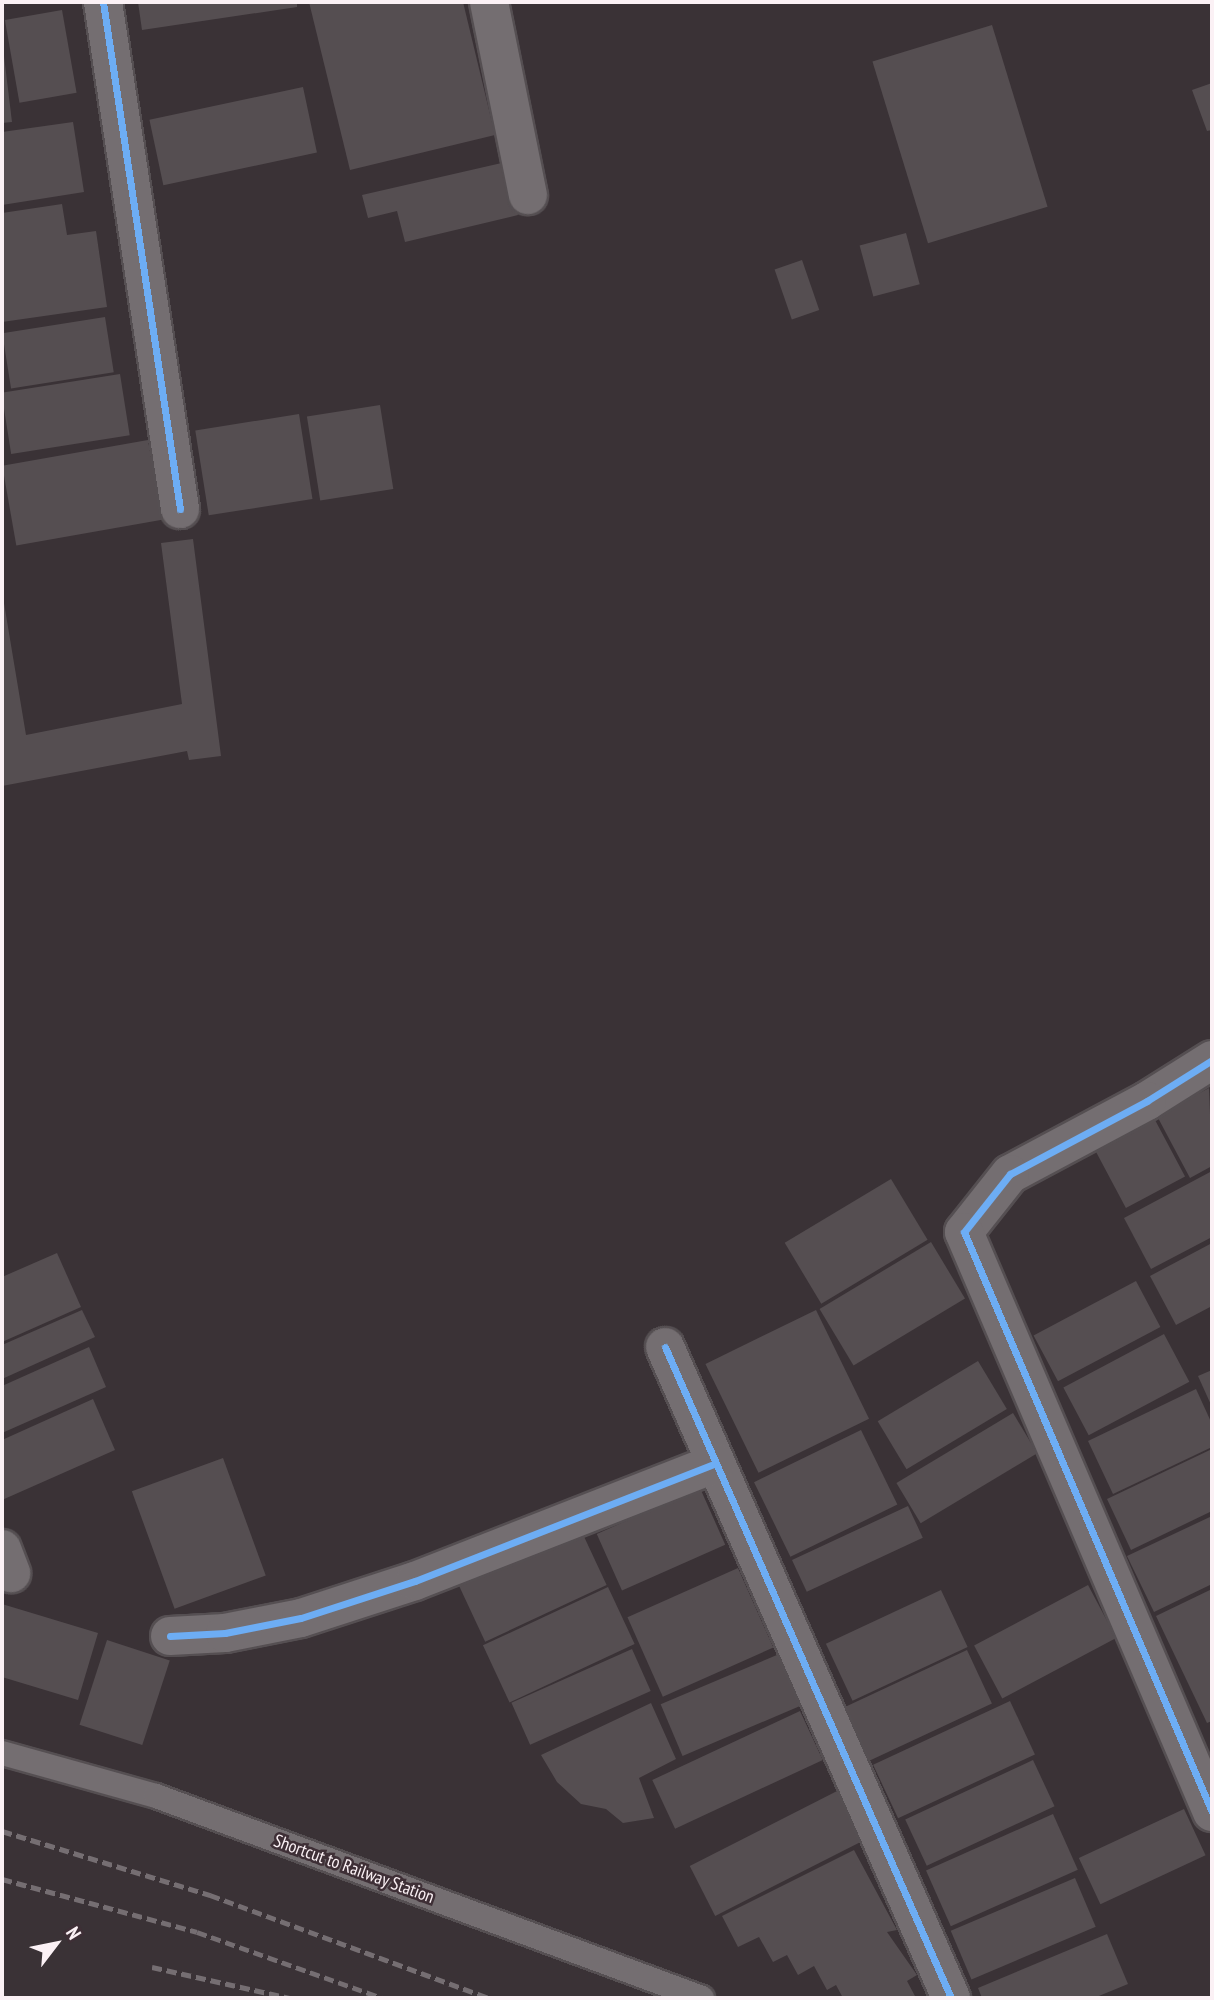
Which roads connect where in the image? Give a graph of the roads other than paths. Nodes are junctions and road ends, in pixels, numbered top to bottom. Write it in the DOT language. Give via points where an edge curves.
graph roads {
  1 [pos="103,2"];
  2 [pos="489,2"];
  3 [pos="528,195"];
  4 [pos="180,509"];
  5 [pos="1212,1060"];
  6 [pos="665,1347"];
  7 [pos="716,1463"];
  8 [pos="170,1636"];
  9 [pos="2,1754"];
  10 [pos="1212,1812"];
  11 [pos="702,1998"];
  12 [pos="951,1998"];
  1 -- 4 [label="street"];
  2 -- 3 [label="street"];
  5 -- 10 [label="street" via="1147,1101 1010,1174 964,1232"];
  6 -- 7 [label="street"];
  7 -- 8 [label="street" via="415,1581 301,1619 225,1633"];
  7 -- 12 [label="street"];
  9 -- 11 [label="lane, Shortcut to Railway Station" via="156,1796"];
}
